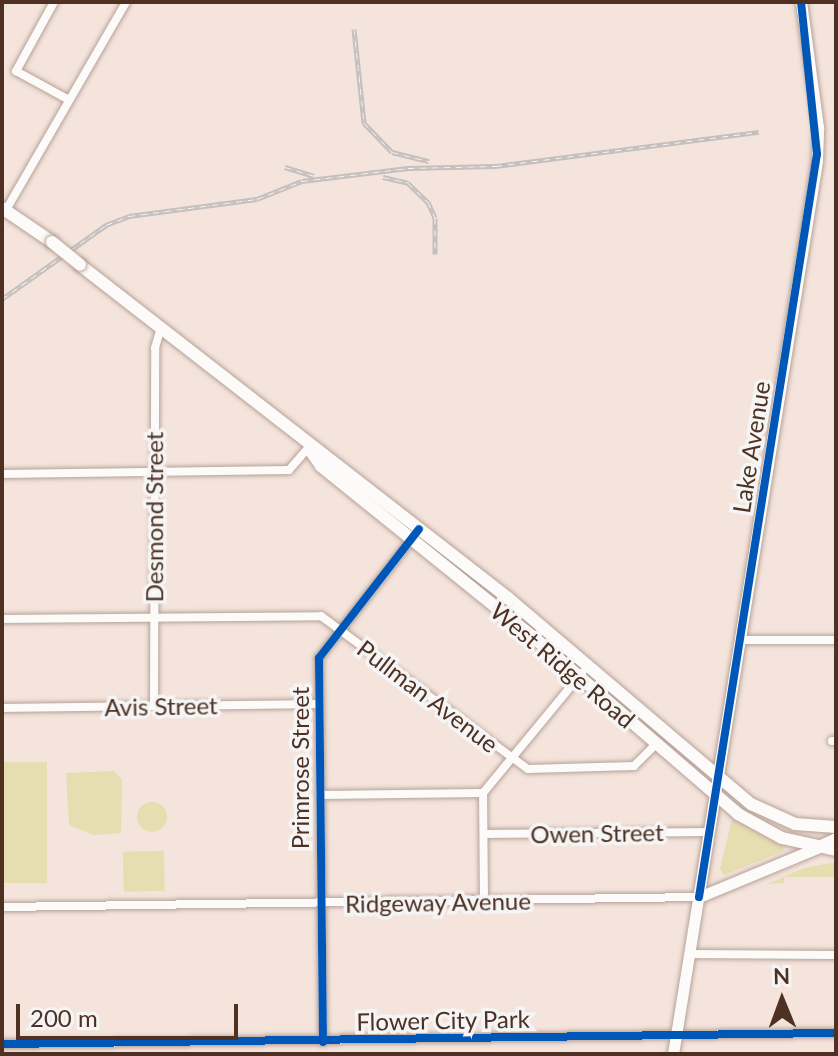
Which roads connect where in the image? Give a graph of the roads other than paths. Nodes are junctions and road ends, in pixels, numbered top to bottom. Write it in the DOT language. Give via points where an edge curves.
graph roads {
  1 [pos="54,2"];
  2 [pos="126,2"];
  3 [pos="801,2"];
  4 [pos="69,100"];
  5 [pos="4,209"];
  6 [pos="160,330"];
  7 [pos="309,447"];
  8 [pos="154,472"];
  9 [pos="2,474"];
  10 [pos="415,534"];
  11 [pos="154,617"];
  12 [pos="2,619"];
  13 [pos="339,630"];
  14 [pos="742,640"];
  15 [pos="836,640"];
  16 [pos="589,665"];
  17 [pos="578,677"];
  18 [pos="319,704"];
  19 [pos="154,706"];
  20 [pos="2,708"];
  21 [pos="656,744"];
  22 [pos="509,759"];
  23 [pos="719,777"];
  24 [pos="483,793"];
  25 [pos="320,795"];
  26 [pos="716,796"];
  27 [pos="836,827"];
  28 [pos="710,832"];
  29 [pos="484,834"];
  30 [pos="836,839"];
  31 [pos="817,848"];
  32 [pos="836,850"];
  33 [pos="699,897"];
  34 [pos="484,901"];
  35 [pos="320,903"];
  36 [pos="2,907"];
  37 [pos="689,954"];
  38 [pos="836,955"];
  39 [pos="836,1033"];
  40 [pos="676,1036"];
  41 [pos="271,1042"];
  42 [pos="323,1042"];
  43 [pos="2,1044"];
  44 [pos="271,1054"];
  45 [pos="673,1054"];
  1 -- 4 [label="street" via="16,71"];
  2 -- 4 [label="street"];
  3 -- 14 [label="main road, Lake Avenue" via="817,154"];
  4 -- 5 [label="street"];
  5 -- 6 [label="highway, West Ridge Road, bridge"];
  6 -- 7 [label="highway, West Ridge Road"];
  6 -- 8 [label="street, Desmond Street" via="155,348"];
  7 -- 8 [label="street" via="289,470"];
  7 -- 10 [label="highway, West Ridge Road" via="329,456"];
  8 -- 9 [label="street"];
  8 -- 11 [label="street, Desmond Street"];
  10 -- 13 [label="street, Primrose Street"];
  10 -- 16 [label="highway, West Ridge Road"];
  10 -- 17 [label="highway, West Ridge Road"];
  11 -- 12 [label="street, Pullman Avenue"];
  11 -- 13 [label="street, Pullman Avenue" via="321,616"];
  11 -- 19 [label="street, Desmond Street"];
  13 -- 18 [label="street, Primrose Street" via="319,658"];
  13 -- 22 [label="street, Pullman Avenue"];
  14 -- 15 [label="street"];
  14 -- 23 [label="main road, Lake Avenue"];
  16 -- 17 [label="street"];
  16 -- 23 [label="highway, West Ridge Road"];
  17 -- 21 [label="highway, West Ridge Road"];
  17 -- 22 [label="street"];
  18 -- 19 [label="street, Avis Street"];
  18 -- 25 [label="street, Primrose Street"];
  19 -- 20 [label="street, Avis Street"];
  21 -- 22 [label="street, Pullman Avenue" via="634,766 534,769"];
  21 -- 26 [label="highway, West Ridge Road"];
  22 -- 24 [label="street"];
  23 -- 26 [label="main road, Lake Avenue"];
  23 -- 27 [label="highway, West Ridge Road" via="777,818"];
  24 -- 25 [label="street"];
  24 -- 29 [label="street"];
  25 -- 35 [label="street, Primrose Street"];
  26 -- 28 [label="main road, Lake Avenue"];
  26 -- 31 [label="highway, West Ridge Road" via="764,830"];
  28 -- 29 [label="street, Owen Street"];
  28 -- 33 [label="main road, Lake Avenue"];
  29 -- 34 [label="street"];
  30 -- 31 [label="highway"];
  31 -- 32 [label="highway, West Ridge Road"];
  31 -- 33 [label="main road, Ridgeway Avenue"];
  33 -- 34 [label="street, Ridgeway Avenue"];
  33 -- 37 [label="main road, Lake Avenue"];
  34 -- 35 [label="street, Ridgeway Avenue"];
  35 -- 36 [label="street, Ridgeway Avenue"];
  35 -- 42 [label="street, Primrose Street"];
  37 -- 38 [label="street"];
  37 -- 40 [label="main road, Lake Avenue"];
  39 -- 40 [label="street, Flower City Park"];
  40 -- 42 [label="street, Flower City Park"];
  40 -- 45 [label="main road, Lake Avenue"];
  41 -- 42 [label="street, Flower City Park"];
  41 -- 43 [label="street, Flower City Park"];
  41 -- 44 [label="street"];
}
